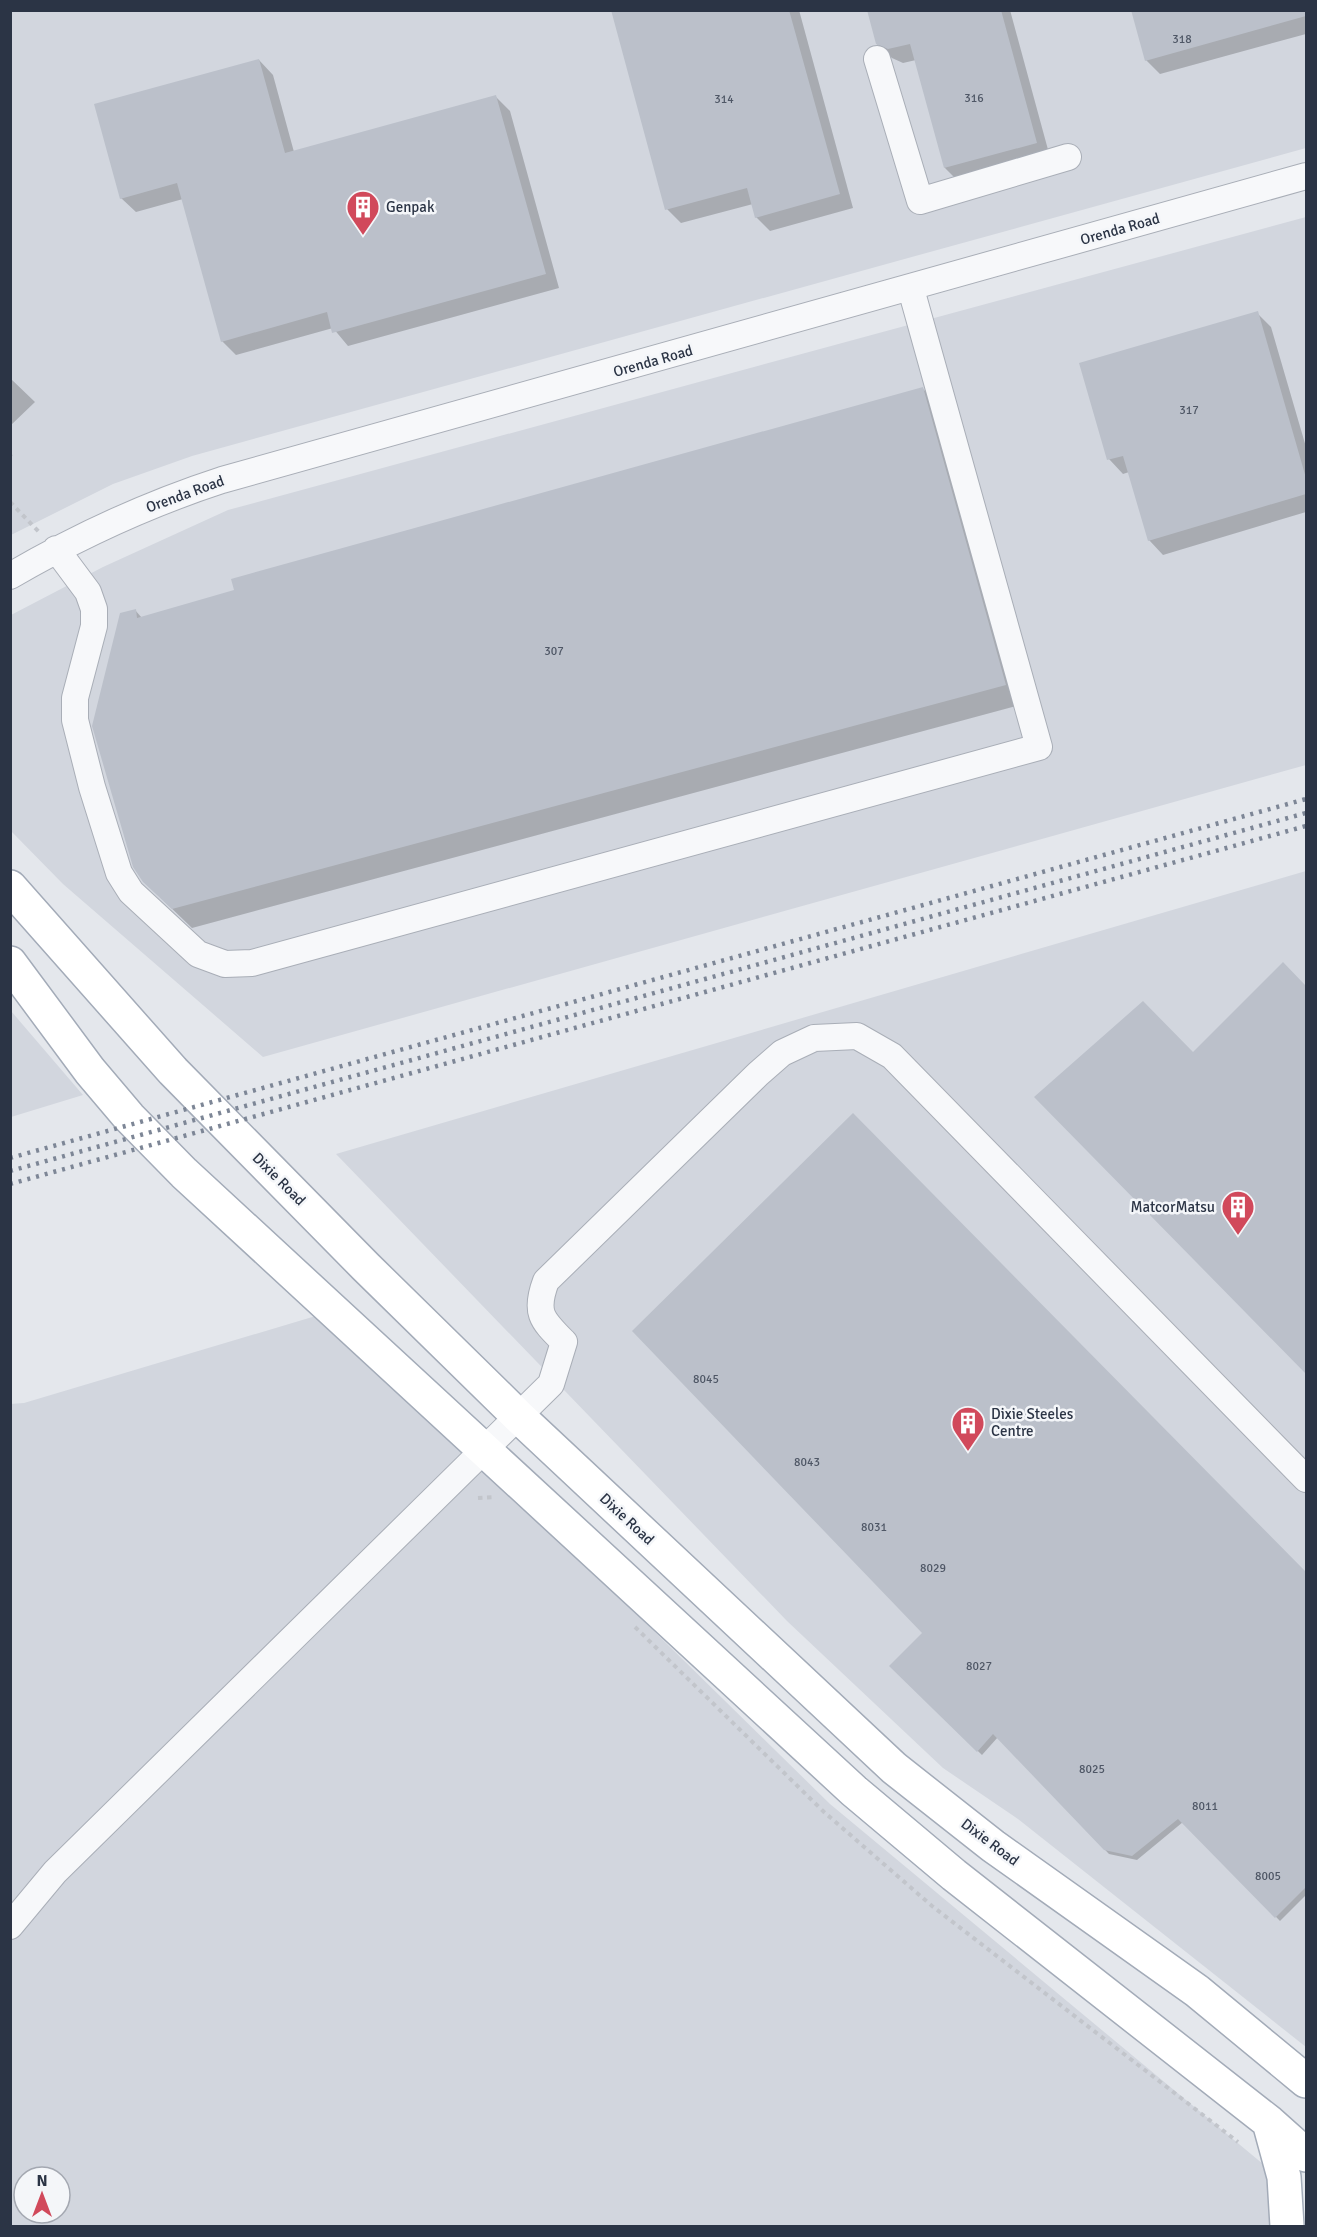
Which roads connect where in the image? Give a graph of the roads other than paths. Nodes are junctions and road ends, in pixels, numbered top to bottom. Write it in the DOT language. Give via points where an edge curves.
graph roads {
  1 [pos="877,59"];
  2 [pos="1068,157"];
  3 [pos="1306,176"];
  4 [pos="911,289"];
  5 [pos="56,549"];
  6 [pos="10,576"];
  7 [pos="10,887"];
  8 [pos="10,963"];
  9 [pos="519,1418"];
  10 [pos="485,1449"];
  11 [pos="1306,1479"];
  12 [pos="10,1926"];
  13 [pos="1305,2079"];
  14 [pos="1269,2122"];
  15 [pos="1306,2155"];
  16 [pos="1287,2226"];
  1 -- 2 [label="street" via="920,201"];
  3 -- 4 [label="street, Orenda Road"];
  4 -- 5 [label="street, Orenda Road" via="222,480 147,507"];
  4 -- 5 [label="street" via="1039,747 252,963 225,964 198,954 131,892 119,873 75,720 75,698 94,626 94,609 88,592"];
  5 -- 6 [label="street, Orenda Road"];
  7 -- 9 [label="main road, Dixie Road" via="173,1071"];
  8 -- 10 [label="main road" via="129,1117 184,1173"];
  9 -- 10 [label="street"];
  9 -- 11 [label="street" via="551,1384 564,1342 543,1321 540,1298 546,1281 782,1053 814,1038 857,1036 892,1056"];
  9 -- 13 [label="main road, Dixie Road" via="894,1768 993,1846 1197,1991"];
  10 -- 12 [label="street" via="55,1872"];
  10 -- 14 [label="main road" via="854,1791 954,1875"];
  14 -- 15 [label="main road"];
  14 -- 16 [label="main road" via="1284,2177"];
}
